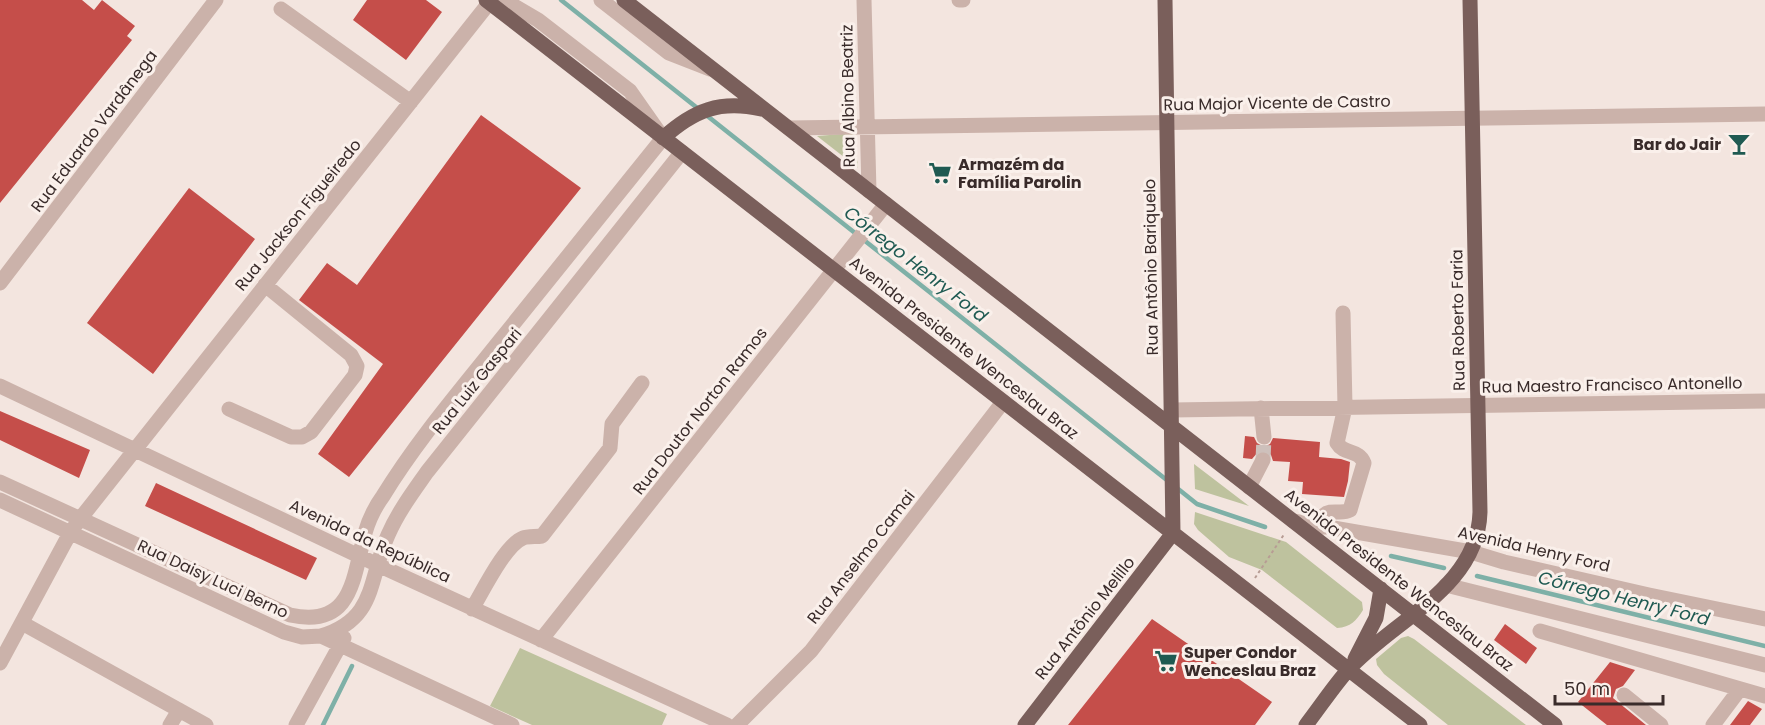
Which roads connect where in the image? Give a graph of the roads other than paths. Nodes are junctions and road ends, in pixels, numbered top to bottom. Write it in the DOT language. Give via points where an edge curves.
graph roads {
  1 [pos="216,0"];
  2 [pos="601,0"];
  3 [pos="624,0"];
  4 [pos="864,0"];
  5 [pos="1165,0"];
  6 [pos="1470,0"];
  7 [pos="493,1"];
  8 [pos="281,9"];
  9 [pos="716,72"];
  10 [pos="411,102"];
  11 [pos="765,110"];
  12 [pos="1765,114"];
  13 [pos="1472,118"];
  14 [pos="1167,122"];
  15 [pos="867,127"];
  16 [pos="789,128"];
  17 [pos="667,134"];
  18 [pos="682,152"];
  19 [pos="869,191"];
  20 [pos="886,204"];
  21 [pos="839,265"];
  22 [pos="0,284"];
  23 [pos="265,285"];
  24 [pos="1343,313"];
  25 [pos="642,384"];
  26 [pos="0,386"];
  27 [pos="1765,401"];
  28 [pos="1003,402"];
  29 [pos="1478,405"];
  30 [pos="1345,407"];
  31 [pos="1261,408"];
  32 [pos="229,409"];
  33 [pos="1172,410"];
  34 [pos="1172,427"];
  35 [pos="1264,437"];
  36 [pos="134,449"];
  37 [pos="1263,460"];
  38 [pos="0,482"];
  39 [pos="1249,487"];
  40 [pos="0,500"];
  41 [pos="80,519"];
  42 [pos="1293,521"];
  43 [pos="1322,527"];
  44 [pos="70,533"];
  45 [pos="1173,533"];
  46 [pos="1471,552"];
  47 [pos="359,556"];
  48 [pos="378,565"];
  49 [pos="1446,585"];
  50 [pos="1381,589"];
  51 [pos="472,609"];
  52 [pos="1413,614"];
  53 [pos="318,617"];
  54 [pos="355,619"];
  55 [pos="1765,619"];
  56 [pos="22,623"];
  57 [pos="1540,631"];
  58 [pos="321,636"];
  59 [pos="541,640"];
  60 [pos="340,645"];
  61 [pos="0,663"];
  62 [pos="1765,665"];
  63 [pos="1349,669"];
  64 [pos="1740,690"];
  65 [pos="1624,695"];
  66 [pos="1765,696"];
  67 [pos="179,710"];
  68 [pos="170,725"];
  69 [pos="206,725"];
  70 [pos="296,725"];
  71 [pos="512,725"];
  72 [pos="727,725"];
  73 [pos="737,725"];
  74 [pos="1025,725"];
  75 [pos="1306,725"];
  76 [pos="1420,725"];
  77 [pos="1555,725"];
  78 [pos="1661,725"];
  79 [pos="1713,725"];
  1 -- 22 [label="street, Rua Eduardo Vardânega"];
  2 -- 9 [label="street" via="669,53"];
  3 -- 9 [label="main road, Avenida Presidente Wenceslau Braz"];
  4 -- 15 [label="street, Rua Albino Beatriz"];
  5 -- 14 [label="main road, Rua Antônio Bariquelo"];
  6 -- 13 [label="main road, Rua Roberto Faria"];
  7 -- 10 [label="street, Rua Jackson Figueiredo"];
  7 -- 17 [label="main road, Avenida Presidente Wenceslau Braz"];
  8 -- 10 [label="street"];
  9 -- 11 [label="main road, Avenida Presidente Wenceslau Braz"];
  10 -- 23 [label="street, Rua Jackson Figueiredo"];
  11 -- 16 [label="main road, Avenida Presidente Wenceslau Braz"];
  11 -- 17 [label="main road" via="744,105 717,106 692,115"];
  12 -- 13 [label="street, Rua Major Vicente de Castro"];
  13 -- 14 [label="street, Rua Major Vicente de Castro"];
  13 -- 29 [label="main road, Rua Roberto Faria"];
  14 -- 15 [label="street, Rua Major Vicente de Castro"];
  14 -- 33 [label="main road, Rua Antônio Bariquelo"];
  15 -- 16 [label="street, Rua Major Vicente de Castro"];
  15 -- 19 [label="street, Rua Albino Beatriz"];
  16 -- 19 [label="main road, Avenida Presidente Wenceslau Braz"];
  17 -- 18 [label="main road, Avenida Presidente Wenceslau Braz"];
  17 -- 47 [label="street, Rua Luiz Gaspari" via="412,452 373,512"];
  18 -- 21 [label="main road, Avenida Presidente Wenceslau Braz"];
  18 -- 48 [label="street, Rua Luiz Gaspari" via="427,472 394,522"];
  19 -- 20 [label="main road, Avenida Presidente Wenceslau Braz"];
  20 -- 21 [label="street, Rua Doutor Norton Ramos"];
  20 -- 34 [label="main road, Avenida Presidente Wenceslau Braz"];
  21 -- 28 [label="main road, Avenida Presidente Wenceslau Braz"];
  21 -- 59 [label="street, Rua Doutor Norton Ramos"];
  23 -- 32 [label="street" via="351,355 357,366 355,375 302,437 291,437"];
  23 -- 36 [label="street, Rua Jackson Figueiredo"];
  24 -- 30 [label="street"];
  25 -- 51 [label="street" via="612,424 610,448 542,536 522,538 503,555"];
  26 -- 36 [label="street, Avenida da República"];
  27 -- 29 [label="street, Rua Maestro Francisco Antonello"];
  28 -- 45 [label="main road, Avenida Presidente Wenceslau Braz"];
  28 -- 73 [label="street, Rua Anselmo Camai" via="811,651"];
  29 -- 30 [label="street, Rua Maestro Francisco Antonello"];
  29 -- 46 [label="main road, Rua Roberto Faria" via="1479,525"];
  30 -- 31 [label="street, Rua Maestro Francisco Antonello"];
  30 -- 43 [label="street" via="1337,443 1344,450 1358,453 1364,463 1350,510 1326,513"];
  31 -- 33 [label="street, Rua Maestro Francisco Antonello"];
  31 -- 35 [label="street"];
  33 -- 34 [label="main road, Rua Antônio Bariquelo"];
  34 -- 39 [label="main road, Avenida Presidente Wenceslau Braz"];
  34 -- 45 [label="main road, Rua Antônio Bariquelo"];
  36 -- 41 [label="street, Rua Jackson Figueiredo"];
  36 -- 47 [label="street, Avenida da República"];
  37 -- 39 [label="street"];
  38 -- 41 [label="street, Rua Daisy Luci Berno"];
  39 -- 42 [label="main road, Avenida Presidente Wenceslau Braz"];
  40 -- 44 [label="street, Rua Daisy Luci Berno"];
  41 -- 44 [label="street, Rua Jackson Figueiredo"];
  41 -- 53 [label="street, Rua Daisy Luci Berno" via="278,610"];
  42 -- 43 [label="street, Avenida Henry Ford"];
  42 -- 50 [label="main road, Avenida Presidente Wenceslau Braz"];
  43 -- 46 [label="street, Avenida Henry Ford"];
  44 -- 56 [label="street, Rua Jackson Figueiredo"];
  44 -- 58 [label="street, Rua Daisy Luci Berno" via="284,632 302,637"];
  45 -- 63 [label="main road, Avenida Presidente Wenceslau Braz"];
  45 -- 74 [label="main road, Rua Antônio Melillo"];
  46 -- 49 [label="main road, Rua Roberto Faria"];
  46 -- 55 [label="street, Avenida Henry Ford"];
  47 -- 48 [label="street, Avenida da República"];
  47 -- 53 [label="street, Rua Luiz Gaspari" via="344,602"];
  48 -- 51 [label="street, Avenida da República"];
  48 -- 54 [label="street, Rua Luiz Gaspari" via="365,604"];
  49 -- 52 [label="main road, Rua Roberto Faria"];
  49 -- 62 [label="street"];
  50 -- 52 [label="main road, Avenida Presidente Wenceslau Braz"];
  50 -- 63 [label="main road" via="1376,618"];
  51 -- 59 [label="street, Avenida da República"];
  52 -- 63 [label="main road, Rua Roberto Faria"];
  52 -- 77 [label="main road, Avenida Presidente Wenceslau Braz"];
  54 -- 58 [label="street"];
  54 -- 60 [label="street, Rua Luiz Gaspari"];
  56 -- 61 [label="street, Rua Jackson Figueiredo"];
  56 -- 67 [label="street"];
  57 -- 64 [label="street"];
  58 -- 60 [label="street, Rua Daisy Luci Berno"];
  59 -- 72 [label="street, Avenida da República"];
  60 -- 70 [label="street, Rua Luiz Gaspari"];
  60 -- 71 [label="street, Rua Daisy Luci Berno"];
  63 -- 75 [label="main road"];
  63 -- 76 [label="main road, Avenida Presidente Wenceslau Braz"];
  64 -- 66 [label="street"];
  64 -- 79 [label="street"];
  65 -- 78 [label="street"];
  67 -- 68 [label="street"];
  67 -- 69 [label="street"];
}
